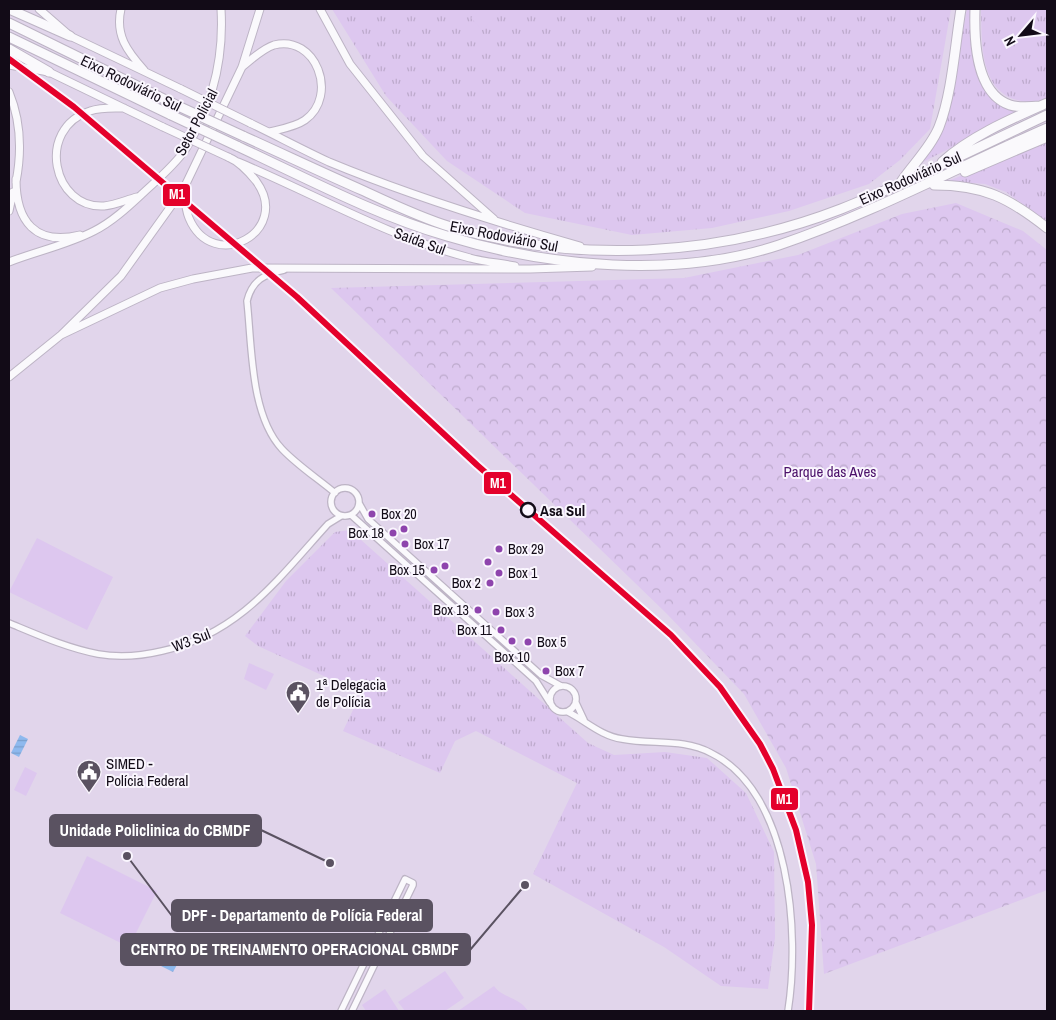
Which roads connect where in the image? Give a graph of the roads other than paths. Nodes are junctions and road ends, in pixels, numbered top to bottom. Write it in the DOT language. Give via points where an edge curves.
graph roads {
  1 [pos="9,9"];
  2 [pos="40,9"];
  3 [pos="121,9"];
  4 [pos="216,9"];
  5 [pos="221,9"];
  6 [pos="260,9"];
  7 [pos="320,9"];
  8 [pos="961,9"];
  9 [pos="975,9"];
  10 [pos="222,22"];
  11 [pos="9,24"];
  12 [pos="70,36"];
  13 [pos="9,37"];
  14 [pos="9,49"];
  15 [pos="11,65"];
  16 [pos="242,67"];
  17 [pos="49,72"];
  18 [pos="146,72"];
  19 [pos="9,92"];
  20 [pos="1044,105"];
  21 [pos="124,108"];
  22 [pos="1047,115"];
  23 [pos="1047,128"];
  24 [pos="269,132"];
  25 [pos="1047,137"];
  26 [pos="238,162"];
  27 [pos="934,169"];
  28 [pos="16,179"];
  29 [pos="901,182"];
  30 [pos="934,185"];
  31 [pos="184,188"];
  32 [pos="908,193"];
  33 [pos="140,196"];
  34 [pos="9,211"];
  35 [pos="498,223"];
  36 [pos="1047,228"];
  37 [pos="97,230"];
  38 [pos="597,251"];
  39 [pos="9,262"];
  40 [pos="615,266"];
  41 [pos="298,267"];
  42 [pos="533,269"];
  43 [pos="61,335"];
  44 [pos="9,376"];
  45 [pos="335,493"];
  46 [pos="359,503"];
  47 [pos="333,509"];
  48 [pos="351,515"];
  49 [pos="341,516"];
  50 [pos="328,524"];
  51 [pos="9,623"];
  52 [pos="9,628"];
  53 [pos="17,628"];
  54 [pos="561,686"];
  55 [pos="550,703"];
  56 [pos="576,703"];
  57 [pos="568,712"];
  58 [pos="584,720"];
  59 [pos="398,893"];
  60 [pos="407,898"];
  61 [pos="354,985"];
  62 [pos="362,989"];
  63 [pos="341,1011"];
  64 [pos="352,1011"];
  65 [pos="788,1011"];
  1 -- 12 [label="highway"];
  2 -- 12 [label="main road"];
  3 -- 18 [label="main road" via="121,38 127,51"];
  4 -- 10 [label="main road"];
  5 -- 10 [label="main road, Setor Policial"];
  6 -- 16 [label="main road"];
  7 -- 35 [label="main road" via="350,64 423,156"];
  8 -- 29 [label="highway" via="939,128"];
  9 -- 20 [label="highway" via="977,48 990,90 1009,105"];
  10 -- 33 [label="main road, Setor Policial" via="217,80 212,95 184,150"];
  11 -- 38 [label="highway, Eixo Rodoviário Sul, bridge" via="243,136 449,227 537,246"];
  12 -- 18 [label="main road"];
  13 -- 40 [label="highway, Eixo Rodoviário Sul, bridge" via="380,211 447,236 558,260"];
  14 -- 17 [label="highway"];
  15 -- 17 [label="main road, Saída Sul"];
  16 -- 24 [label="main road" via="259,53 287,44 303,50 314,60 322,75 319,102 313,113 294,126"];
  16 -- 31 [label="main road"];
  17 -- 21 [label="main road, Saída Sul"];
  18 -- 24 [label="main road, bridge"];
  19 -- 28 [label="main road" via="18,123 20,145"];
  20 -- 27 [label="highway" via="972,140"];
  21 -- 26 [label="main road, Saída Sul, bridge"];
  21 -- 33 [label="main road" via="89,111 68,125 58,140 57,166 63,183 88,204 108,205"];
  22 -- 27 [label="highway, Eixo Rodoviário Sul"];
  23 -- 32 [label="highway, Eixo Rodoviário Sul"];
  24 -- 35 [label="main road" via="327,161"];
  25 -- 30 [label="highway"];
  26 -- 31 [label="main road" via="261,188 266,199 266,214 260,227 242,242 217,244 196,230 188,218"];
  26 -- 42 [label="main road, Saída Sul" via="294,185 377,226 432,247 471,259"];
  27 -- 29 [label="highway, Eixo Rodoviário Sul"];
  28 -- 34 [label="main road"];
  28 -- 37 [label="main road" via="18,207 23,218 38,233 65,237"];
  29 -- 38 [label="highway, Eixo Rodoviário Sul" via="840,209 776,230 724,242 682,249"];
  30 -- 32 [label="highway"];
  30 -- 36 [label="highway" via="960,185 1000,195"];
  31 -- 43 [label="main road" via="121,276"];
  32 -- 40 [label="highway, Eixo Rodoviário Sul" via="836,224 776,245 728,257"];
  33 -- 37 [label="main road, Setor Policial"];
  35 -- 38 [label="main road"];
  37 -- 39 [label="main road" via="58,247"];
  40 -- 42 [label="main road, Saída Sul"];
  41 -- 42 [label="main road"];
  41 -- 43 [label="main road" via="252,268 160,288"];
  41 -- 45 [label="street" via="266,274 253,285 247,301 256,383 266,424 281,448"];
  43 -- 44 [label="main road"];
  45 -- 46 [label="street" via="343,488 352,490"];
  45 -- 47 [label="street" via="331,500"];
  46 -- 48 [label="street"];
  46 -- 54 [label="street" via="368,519 461,605 541,675"];
  47 -- 49 [label="street"];
  47 -- 50 [label="street, W3 Sul"];
  48 -- 49 [label="street"];
  48 -- 55 [label="street" via="536,681"];
  49 -- 50 [label="street, W3 Sul"];
  50 -- 53 [label="street, W3 Sul" via="256,602 222,627 189,644 135,656 120,656 66,646"];
  51 -- 53 [label="street, W3 Sul"];
  52 -- 53 [label="street, W3 Sul"];
  54 -- 55 [label="street" via="552,692"];
  54 -- 56 [label="street" via="571,689"];
  55 -- 57 [label="street" via="557,712"];
  56 -- 57 [label="street"];
  56 -- 58 [label="street"];
  57 -- 58 [label="street"];
  58 -- 65 [label="street" via="622,740 672,742 710,752 736,769 754,789 775,839 788,888 792,959"];
  59 -- 60 [label="street"];
  59 -- 60 [label="street" via="405,878 413,883"];
  59 -- 61 [label="street"];
  60 -- 62 [label="street"];
  61 -- 62 [label="street"];
  61 -- 63 [label="street"];
  62 -- 64 [label="street"];
}
